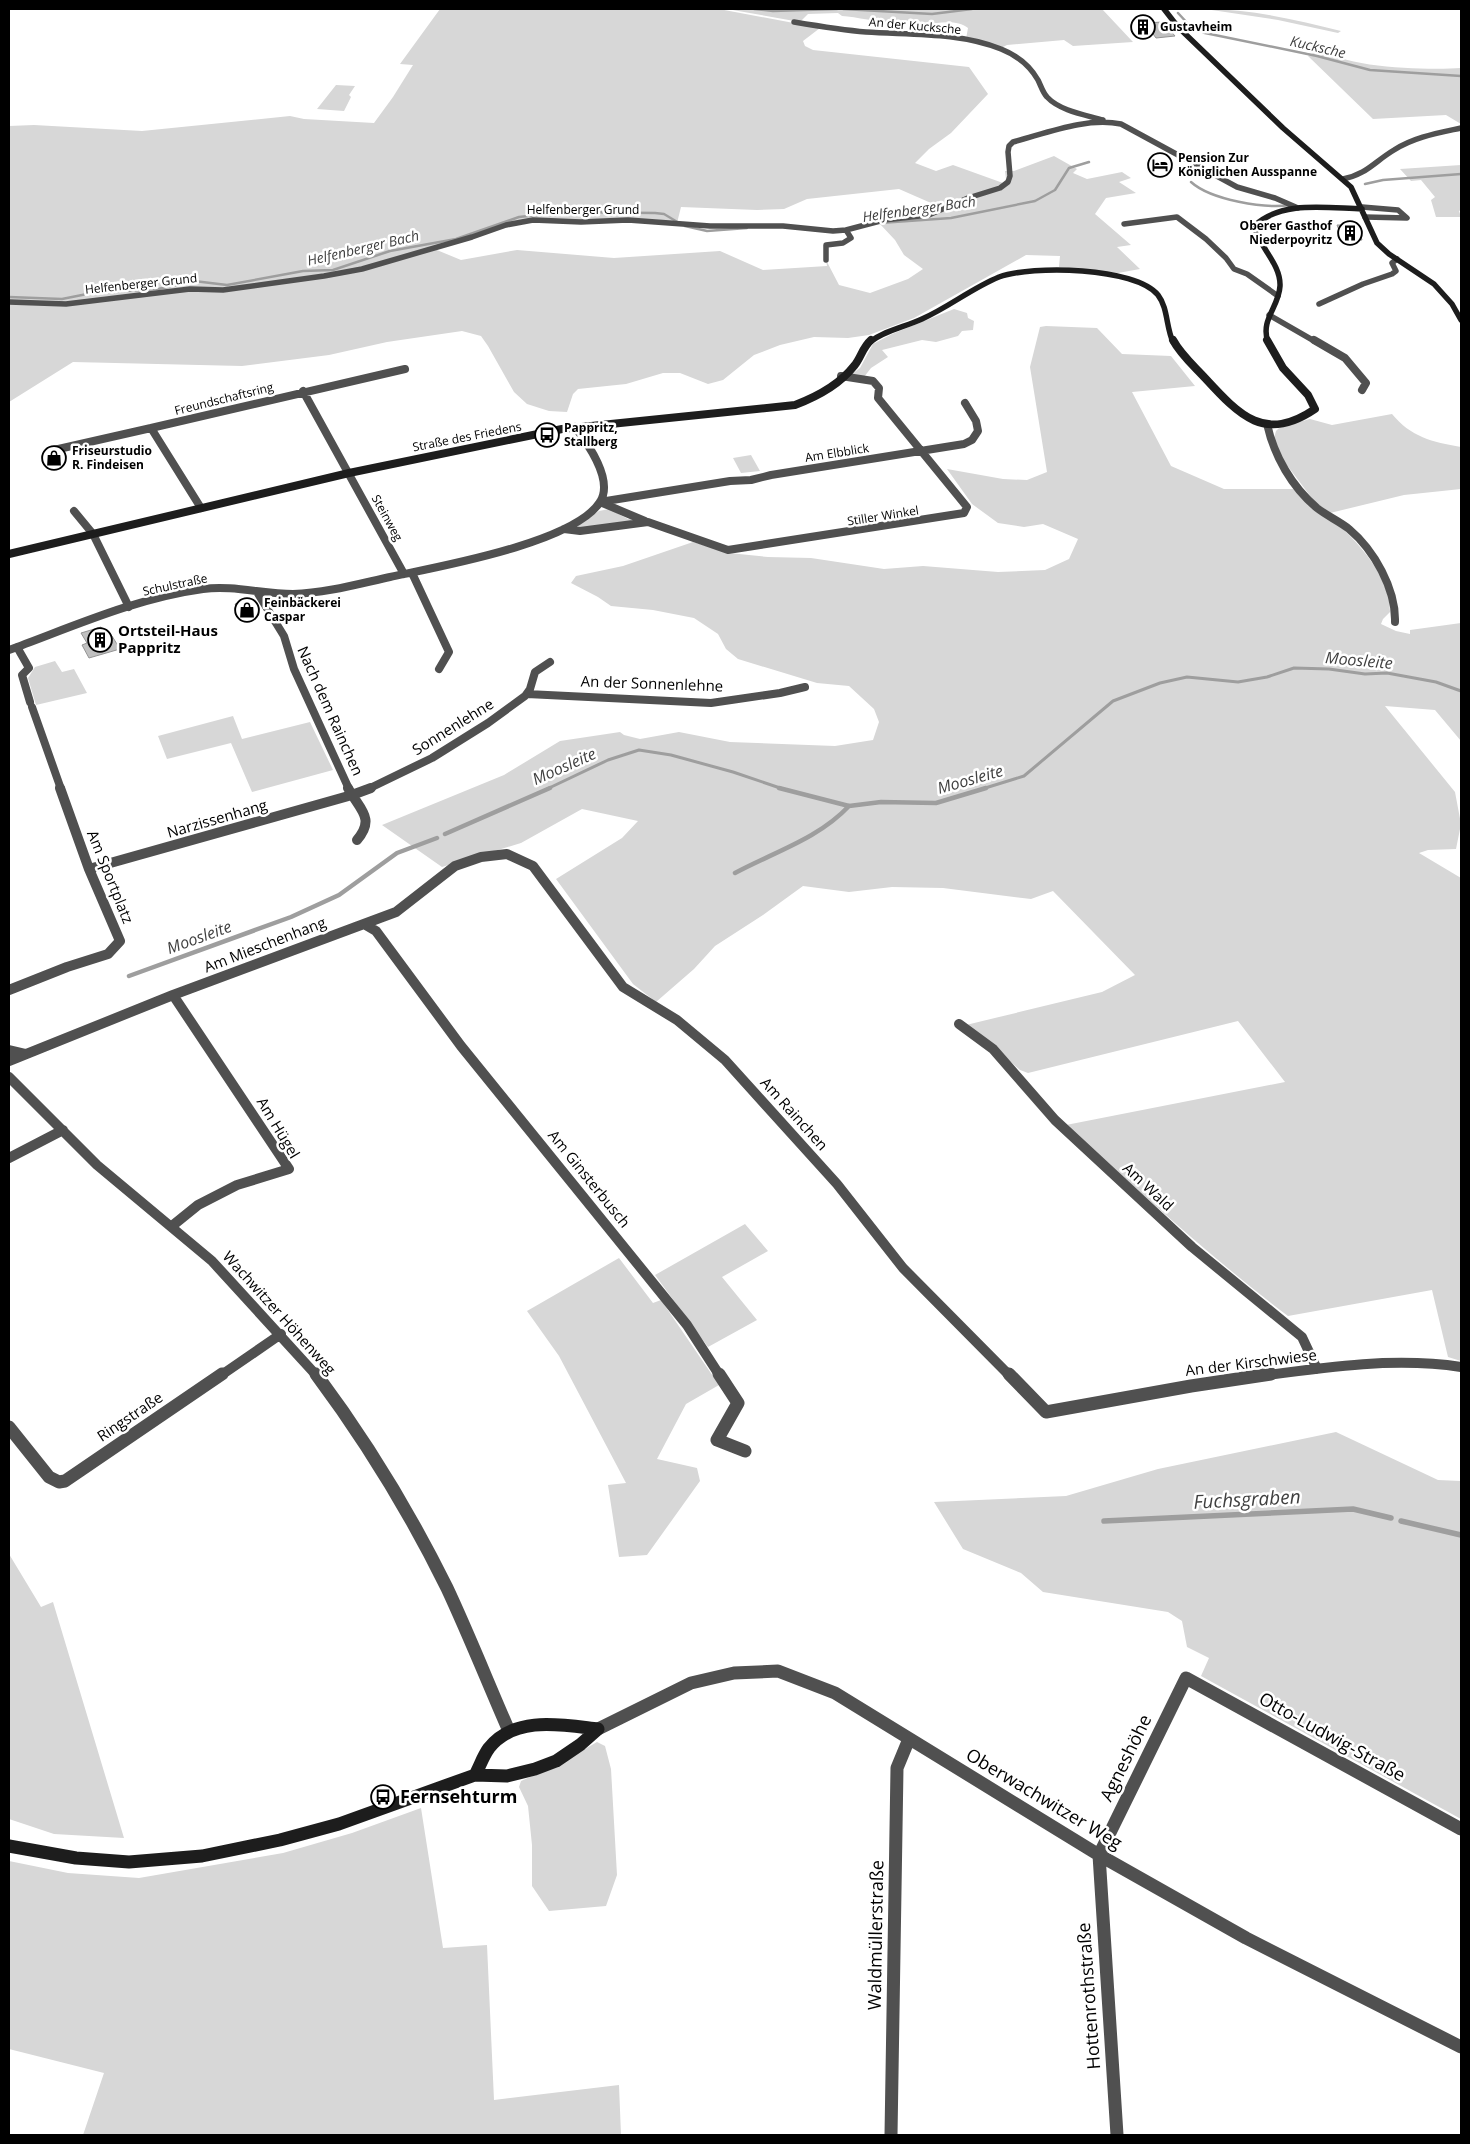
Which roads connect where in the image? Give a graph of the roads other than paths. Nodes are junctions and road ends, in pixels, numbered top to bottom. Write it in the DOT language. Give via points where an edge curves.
graph roads {
  1 [pos="1164,9"];
  2 [pos="794,22"];
  3 [pos="1105,121"];
  4 [pos="1461,128"];
  5 [pos="1343,179"];
  6 [pos="1298,208"];
  7 [pos="1362,208"];
  8 [pos="1365,217"];
  9 [pos="1124,224"];
  10 [pos="846,230"];
  11 [pos="1397,259"];
  12 [pos="826,260"];
  13 [pos="1278,296"];
  14 [pos="9,302"];
  15 [pos="1320,304"];
  16 [pos="1269,314"];
  17 [pos="1461,320"];
  18 [pos="404,369"];
  19 [pos="841,376"];
  20 [pos="1362,390"];
  21 [pos="303,391"];
  22 [pos="965,403"];
  23 [pos="1268,424"];
  24 [pos="575,427"];
  25 [pos="151,428"];
  26 [pos="914,442"];
  27 [pos="54,450"];
  28 [pos="922,452"];
  29 [pos="906,454"];
  30 [pos="349,473"];
  31 [pos="600,502"];
  32 [pos="201,508"];
  33 [pos="74,511"];
  34 [pos="648,522"];
  35 [pos="564,530"];
  36 [pos="93,534"];
  37 [pos="9,554"];
  38 [pos="408,573"];
  39 [pos="258,592"];
  40 [pos="129,607"];
  41 [pos="1395,622"];
  42 [pos="13,649"];
  43 [pos="550,662"];
  44 [pos="439,669"];
  45 [pos="806,687"];
  46 [pos="528,694"];
  47 [pos="352,795"];
  48 [pos="357,840"];
  49 [pos="507,854"];
  50 [pos="89,869"];
  51 [pos="364,924"];
  52 [pos="9,990"];
  53 [pos="173,995"];
  54 [pos="959,1024"];
  55 [pos="9,1050"];
  56 [pos="26,1054"];
  57 [pos="9,1061"];
  58 [pos="9,1077"];
  59 [pos="62,1130"];
  60 [pos="9,1158"];
  61 [pos="172,1226"];
  62 [pos="281,1334"];
  63 [pos="1461,1368"];
  64 [pos="1317,1369"];
  65 [pos="1046,1412"];
  66 [pos="9,1427"];
  67 [pos="745,1452"];
  68 [pos="1186,1678"];
  69 [pos="598,1729"];
  70 [pos="509,1731"];
  71 [pos="909,1738"];
  72 [pos="476,1775"];
  73 [pos="1461,1829"];
  74 [pos="9,1846"];
  75 [pos="1099,1855"];
  76 [pos="1461,2047"];
  77 [pos="891,2135"];
  78 [pos="1117,2135"];
  1 -- 5 [label="street" via="1276,122"];
  2 -- 3 [label="street, An der Kucksche" via="969,40 1003,50 1015,55 1031,70 1051,100"];
  3 -- 6 [label="street, An der Kucksche" via="1121,124 1237,187"];
  3 -- 10 [label="street, Helfenberger Grund" via="1013,142 1009,146 1010,176 1000,188 929,215 884,220"];
  4 -- 5 [label="street" via="1410,142 1358,176"];
  5 -- 7 [label="street" via="1357,195"];
  6 -- 7 [label="street"];
  6 -- 13 [label="street" via="1267,214 1254,226 1255,234 1278,275"];
  7 -- 8 [label="street"];
  7 -- 8 [label="street" via="1398,210 1407,218"];
  8 -- 11 [label="street" via="1377,244"];
  9 -- 13 [label="street" via="1177,217 1206,239 1234,269 1252,277"];
  10 -- 12 [label="street" via="851,238 843,243 826,244"];
  10 -- 14 [label="street, Helfenberger Grund" via="628,220 520,222 362,269 324,276 223,290 190,288 66,304"];
  11 -- 15 [label="street" via="1392,263 1396,271 1392,275"];
  11 -- 17 [label="street" via="1437,287 1454,306"];
  13 -- 16 [label="street"];
  16 -- 20 [label="street" via="1345,358 1366,383"];
  16 -- 23 [label="street" via="1264,329 1267,340 1289,374 1313,400 1315,409 1291,423"];
  18 -- 21 [label="street, Freundschaftsring"];
  19 -- 23 [label="street, Straße des Friedens" via="854,366 870,341 918,321 1000,277 1036,270 1105,275 1144,284 1161,299 1172,341 1236,408 1249,419"];
  19 -- 24 [label="street, Straße des Friedens" via="810,398 788,406"];
  19 -- 26 [label="street" via="873,381 879,388 878,398"];
  21 -- 25 [label="street, Freundschaftsring"];
  21 -- 30 [label="street"];
  22 -- 28 [label="street, Am Elbblick" via="978,423 979,435 964,444"];
  23 -- 41 [label="street" via="1274,452 1301,489 1318,508 1348,528 1370,555 1395,605"];
  24 -- 30 [label="street, Straße des Friedens"];
  24 -- 31 [label="street" via="604,475"];
  25 -- 27 [label="street, Freundschaftsring"];
  25 -- 32 [label="street"];
  26 -- 28 [label="street"];
  26 -- 29 [label="street" via="906,448"];
  28 -- 29 [label="street, Am Elbblick"];
  28 -- 34 [label="street, Stiller Winkel" via="967,507 964,512 728,550"];
  29 -- 31 [label="street, Am Elbblick"];
  30 -- 32 [label="street, Straße des Friedens"];
  30 -- 38 [label="street, Steinweg"];
  31 -- 34 [label="street"];
  31 -- 35 [label="street, Schulstraße" via="587,516"];
  32 -- 36 [label="street, Straße des Friedens"];
  33 -- 36 [label="street"];
  34 -- 35 [label="street" via="580,532"];
  35 -- 38 [label="street, Schulstraße" via="468,561"];
  36 -- 37 [label="street, Straße des Friedens"];
  36 -- 40 [label="street"];
  38 -- 39 [label="street, Schulstraße" via="324,591 294,594"];
  38 -- 44 [label="street" via="449,652"];
  39 -- 40 [label="street, Schulstraße" via="203,589"];
  39 -- 47 [label="street, Nach dem Rainchen" via="284,636 294,669"];
  40 -- 42 [label="street, Schulstraße"];
  42 -- 50 [label="street, Am Sportplatz" via="29,668 22,675"];
  43 -- 46 [label="street" via="536,670"];
  45 -- 46 [label="street, An der Sonnenlehne" via="711,703"];
  46 -- 47 [label="street, Sonnenlehne" via="477,732 429,760"];
  47 -- 48 [label="street, Nach dem Rainchen" via="367,824"];
  47 -- 50 [label="street, Narzissenhang"];
  49 -- 51 [label="street, Am Mieschenhang" via="480,857 455,866 407,905"];
  49 -- 65 [label="street, Am Rainchen" via="533,866 623,987 676,1020 725,1060 837,1184 903,1268"];
  50 -- 52 [label="street, Am Sportplatz" via="120,941 108,954 67,966"];
  51 -- 53 [label="street, Am Mieschenhang"];
  51 -- 67 [label="street, Am Ginsterbusch" via="376,931 461,1046 686,1325 738,1403 717,1440"];
  53 -- 56 [label="street, Am Mieschenhang"];
  53 -- 61 [label="street, Am Hügel" via="289,1169 237,1185 198,1205"];
  54 -- 64 [label="street, Am Wald" via="992,1049 1054,1120 1192,1248 1302,1338"];
  55 -- 56 [label="street"];
  56 -- 57 [label="street, Am Mieschenhang"];
  58 -- 59 [label="street, Wachwitzer Höhenweg"];
  59 -- 60 [label="street"];
  59 -- 61 [label="street, Wachwitzer Höhenweg" via="97,1165"];
  61 -- 62 [label="street, Wachwitzer Höhenweg" via="212,1260"];
  62 -- 66 [label="street, Ringstraße" via="65,1481 49,1477"];
  62 -- 70 [label="street, Wachwitzer Höhenweg" via="332,1396 417,1531 447,1589"];
  63 -- 64 [label="street, An der Kirschwiese" via="1433,1362"];
  64 -- 65 [label="street, An der Kirschwiese" via="1178,1387"];
  68 -- 73 [label="street, Otto-Ludwig-Straße"];
  68 -- 75 [label="street, Agneshöhe"];
  69 -- 70 [label="street" via="538,1725"];
  69 -- 71 [label="street, Oberwachwitzer Weg" via="691,1683 734,1673 778,1671 835,1693"];
  69 -- 72 [label="street, Oberwachwitzer Weg" via="556,1761 535,1769 507,1776"];
  70 -- 72 [label="street" via="490,1746"];
  71 -- 75 [label="street, Oberwachwitzer Weg"];
  71 -- 77 [label="street, Waldmüllerstraße" via="897,1768"];
  72 -- 74 [label="street" via="340,1824 202,1856 130,1862 76,1858"];
  75 -- 76 [label="street, Oberwachwitzer Weg" via="1246,1938"];
  75 -- 78 [label="street, Hottenrothstraße"];
}
